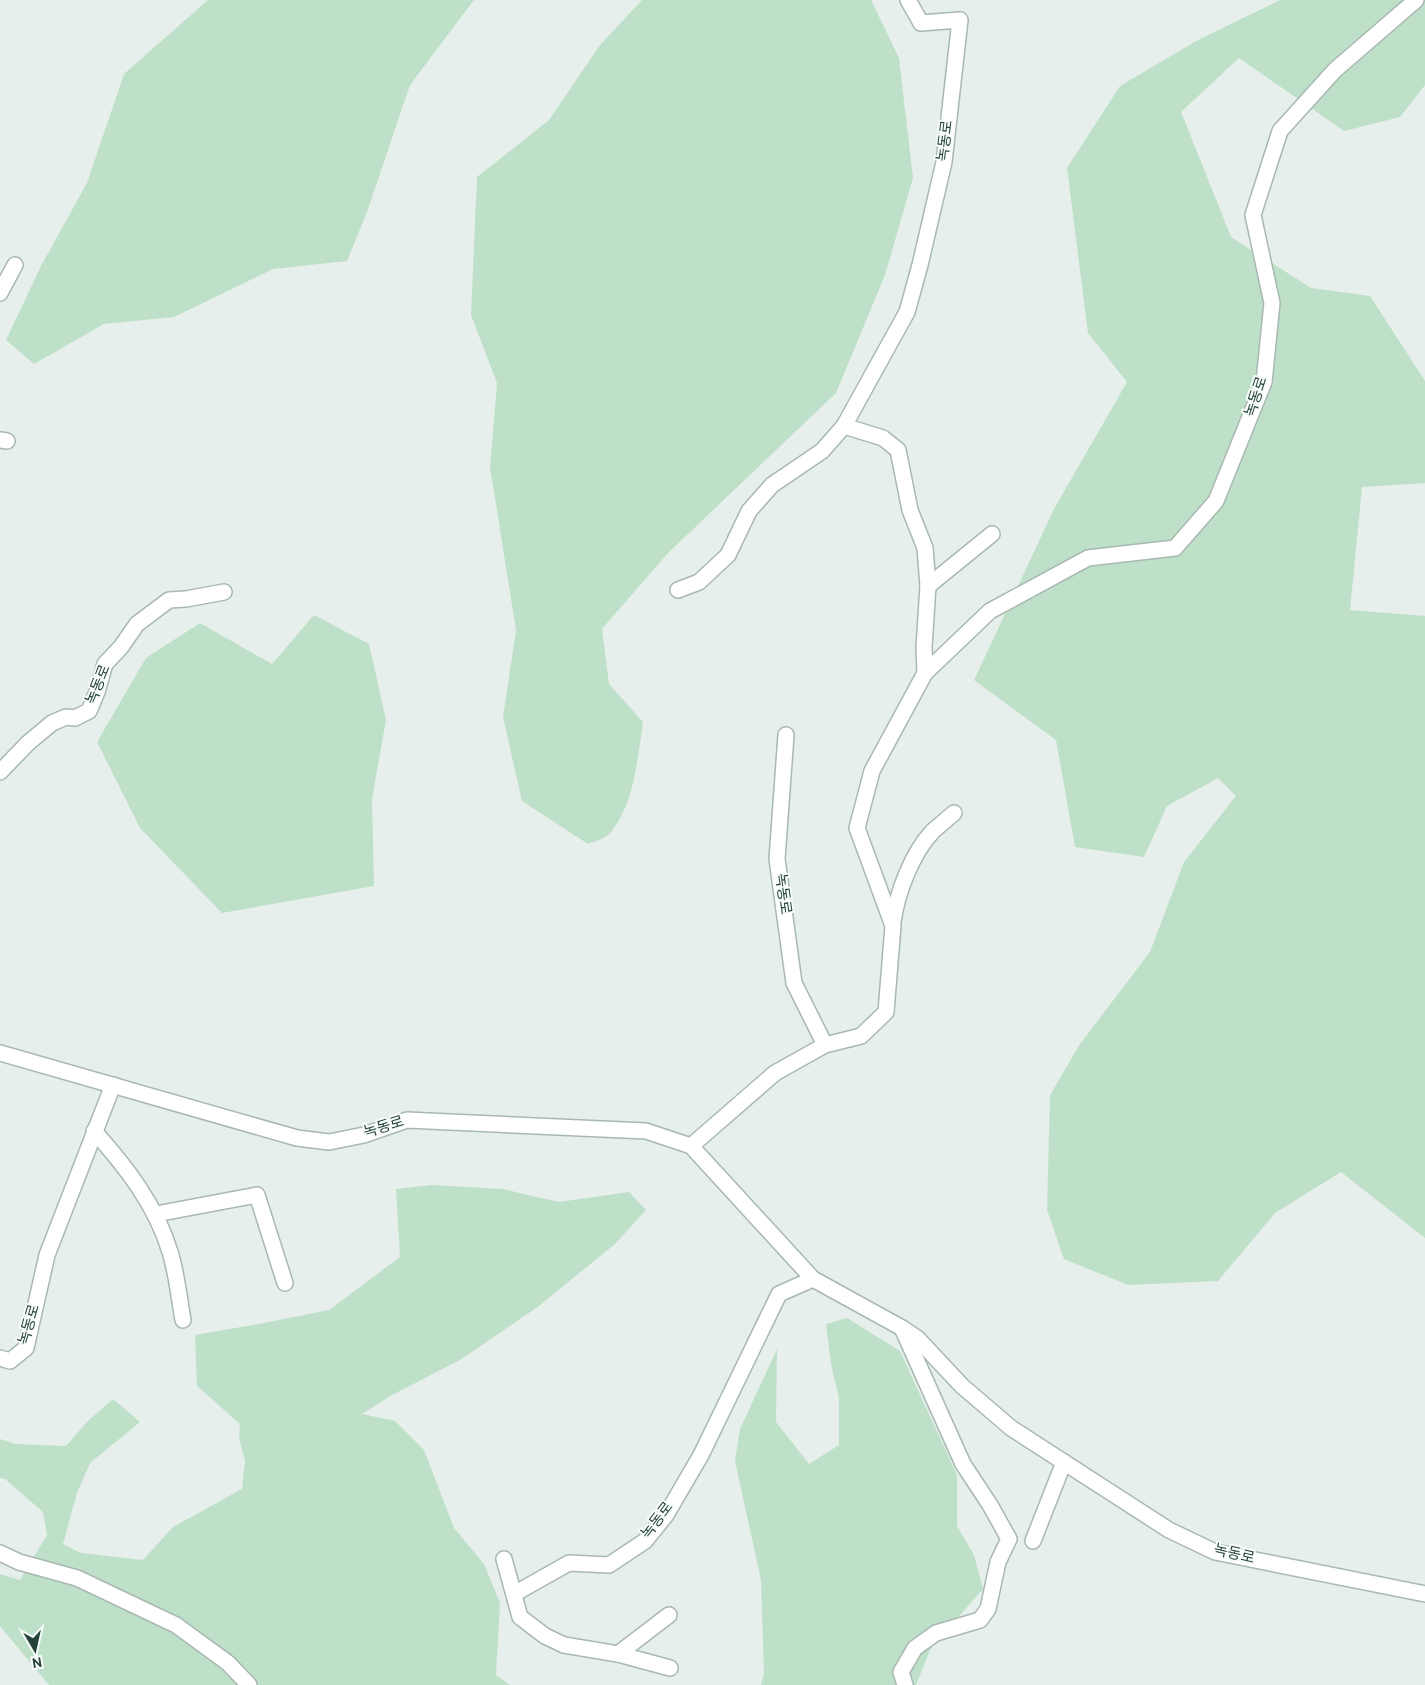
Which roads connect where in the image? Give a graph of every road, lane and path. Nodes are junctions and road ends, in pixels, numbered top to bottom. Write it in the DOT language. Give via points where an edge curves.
graph roads {
  1 [pos="908,0"];
  2 [pos="1416,0"];
  3 [pos="15,265"];
  4 [pos="0,293"];
  5 [pos="844,426"];
  6 [pos="992,534"];
  7 [pos="928,586"];
  8 [pos="678,590"];
  9 [pos="224,592"];
  10 [pos="925,673"];
  11 [pos="786,735"];
  12 [pos="0,772"];
  13 [pos="954,813"];
  14 [pos="893,926"];
  15 [pos="825,1045"];
  16 [pos="0,1053"];
  17 [pos="113,1085"];
  18 [pos="94,1132"];
  19 [pos="691,1146"];
  20 [pos="156,1214"];
  21 [pos="813,1279"];
  22 [pos="285,1283"];
  23 [pos="183,1320"];
  24 [pos="902,1328"];
  25 [pos="0,1358"];
  26 [pos="1064,1462"];
  27 [pos="1033,1541"];
  28 [pos="0,1553"];
  29 [pos="504,1559"];
  30 [pos="514,1594"];
  31 [pos="1425,1594"];
  32 [pos="669,1615"];
  33 [pos="618,1654"];
  34 [pos="670,1668"];
  35 [pos="249,1685"];
  36 [pos="905,1685"];
  1 -- 5 [label="street, 녹동로" via="921,23 960,20 944,162 907,312"];
  2 -- 10 [label="street, 녹동로" via="1335,70 1280,131 1253,214 1272,303 1264,382 1216,501 1175,548 1088,558 990,611"];
  3 -- 4 [label="street"];
  5 -- 7 [label="street" via="883,438 898,450 910,510 925,548"];
  5 -- 8 [label="street, 녹동로" via="822,451 772,485 749,511 728,555 699,582"];
  6 -- 7 [label="street"];
  7 -- 10 [label="street"];
  9 -- 12 [label="street, 녹동로" via="169,600 137,624 105,664 89,711 52,723"];
  10 -- 14 [label="street, 녹동로" via="872,771 857,828"];
  11 -- 15 [label="street, 녹동로" via="777,859 794,983"];
  13 -- 14 [label="street, 녹동로" via="933,832 914,858 895,905"];
  14 -- 15 [label="street, 녹동로" via="886,1012 861,1036"];
  15 -- 19 [label="street, 녹동로" via="775,1073"];
  16 -- 17 [label="street, 녹동로"];
  17 -- 18 [label="street, 녹동로"];
  17 -- 19 [label="street, 녹동로" via="297,1138 329,1142 364,1135 407,1120 646,1131"];
  18 -- 20 [label="street" via="124,1164"];
  18 -- 25 [label="street, 녹동로" via="47,1255 26,1348 10,1361"];
  19 -- 21 [label="street, 녹동로"];
  20 -- 22 [label="street" via="258,1195"];
  20 -- 23 [label="street" via="171,1252"];
  21 -- 24 [label="street, 녹동로"];
  21 -- 30 [label="street, 녹동로" via="778,1294 701,1455 666,1515 645,1541 609,1565 569,1563"];
  24 -- 26 [label="street, 녹동로" via="917,1338 962,1386 1011,1428"];
  24 -- 36 [label="street" via="963,1464 1009,1540 998,1562 988,1609 980,1620 936,1632 915,1648 901,1672"];
  26 -- 27 [label="street"];
  26 -- 31 [label="street, 녹동로" via="1168,1530 1215,1552"];
  28 -- 35 [label="street" via="19,1562 77,1578 176,1625 228,1663"];
  29 -- 30 [label="street"];
  30 -- 33 [label="street" via="520,1617 545,1636 564,1645"];
  32 -- 33 [label="street"];
  33 -- 34 [label="street"];
}
